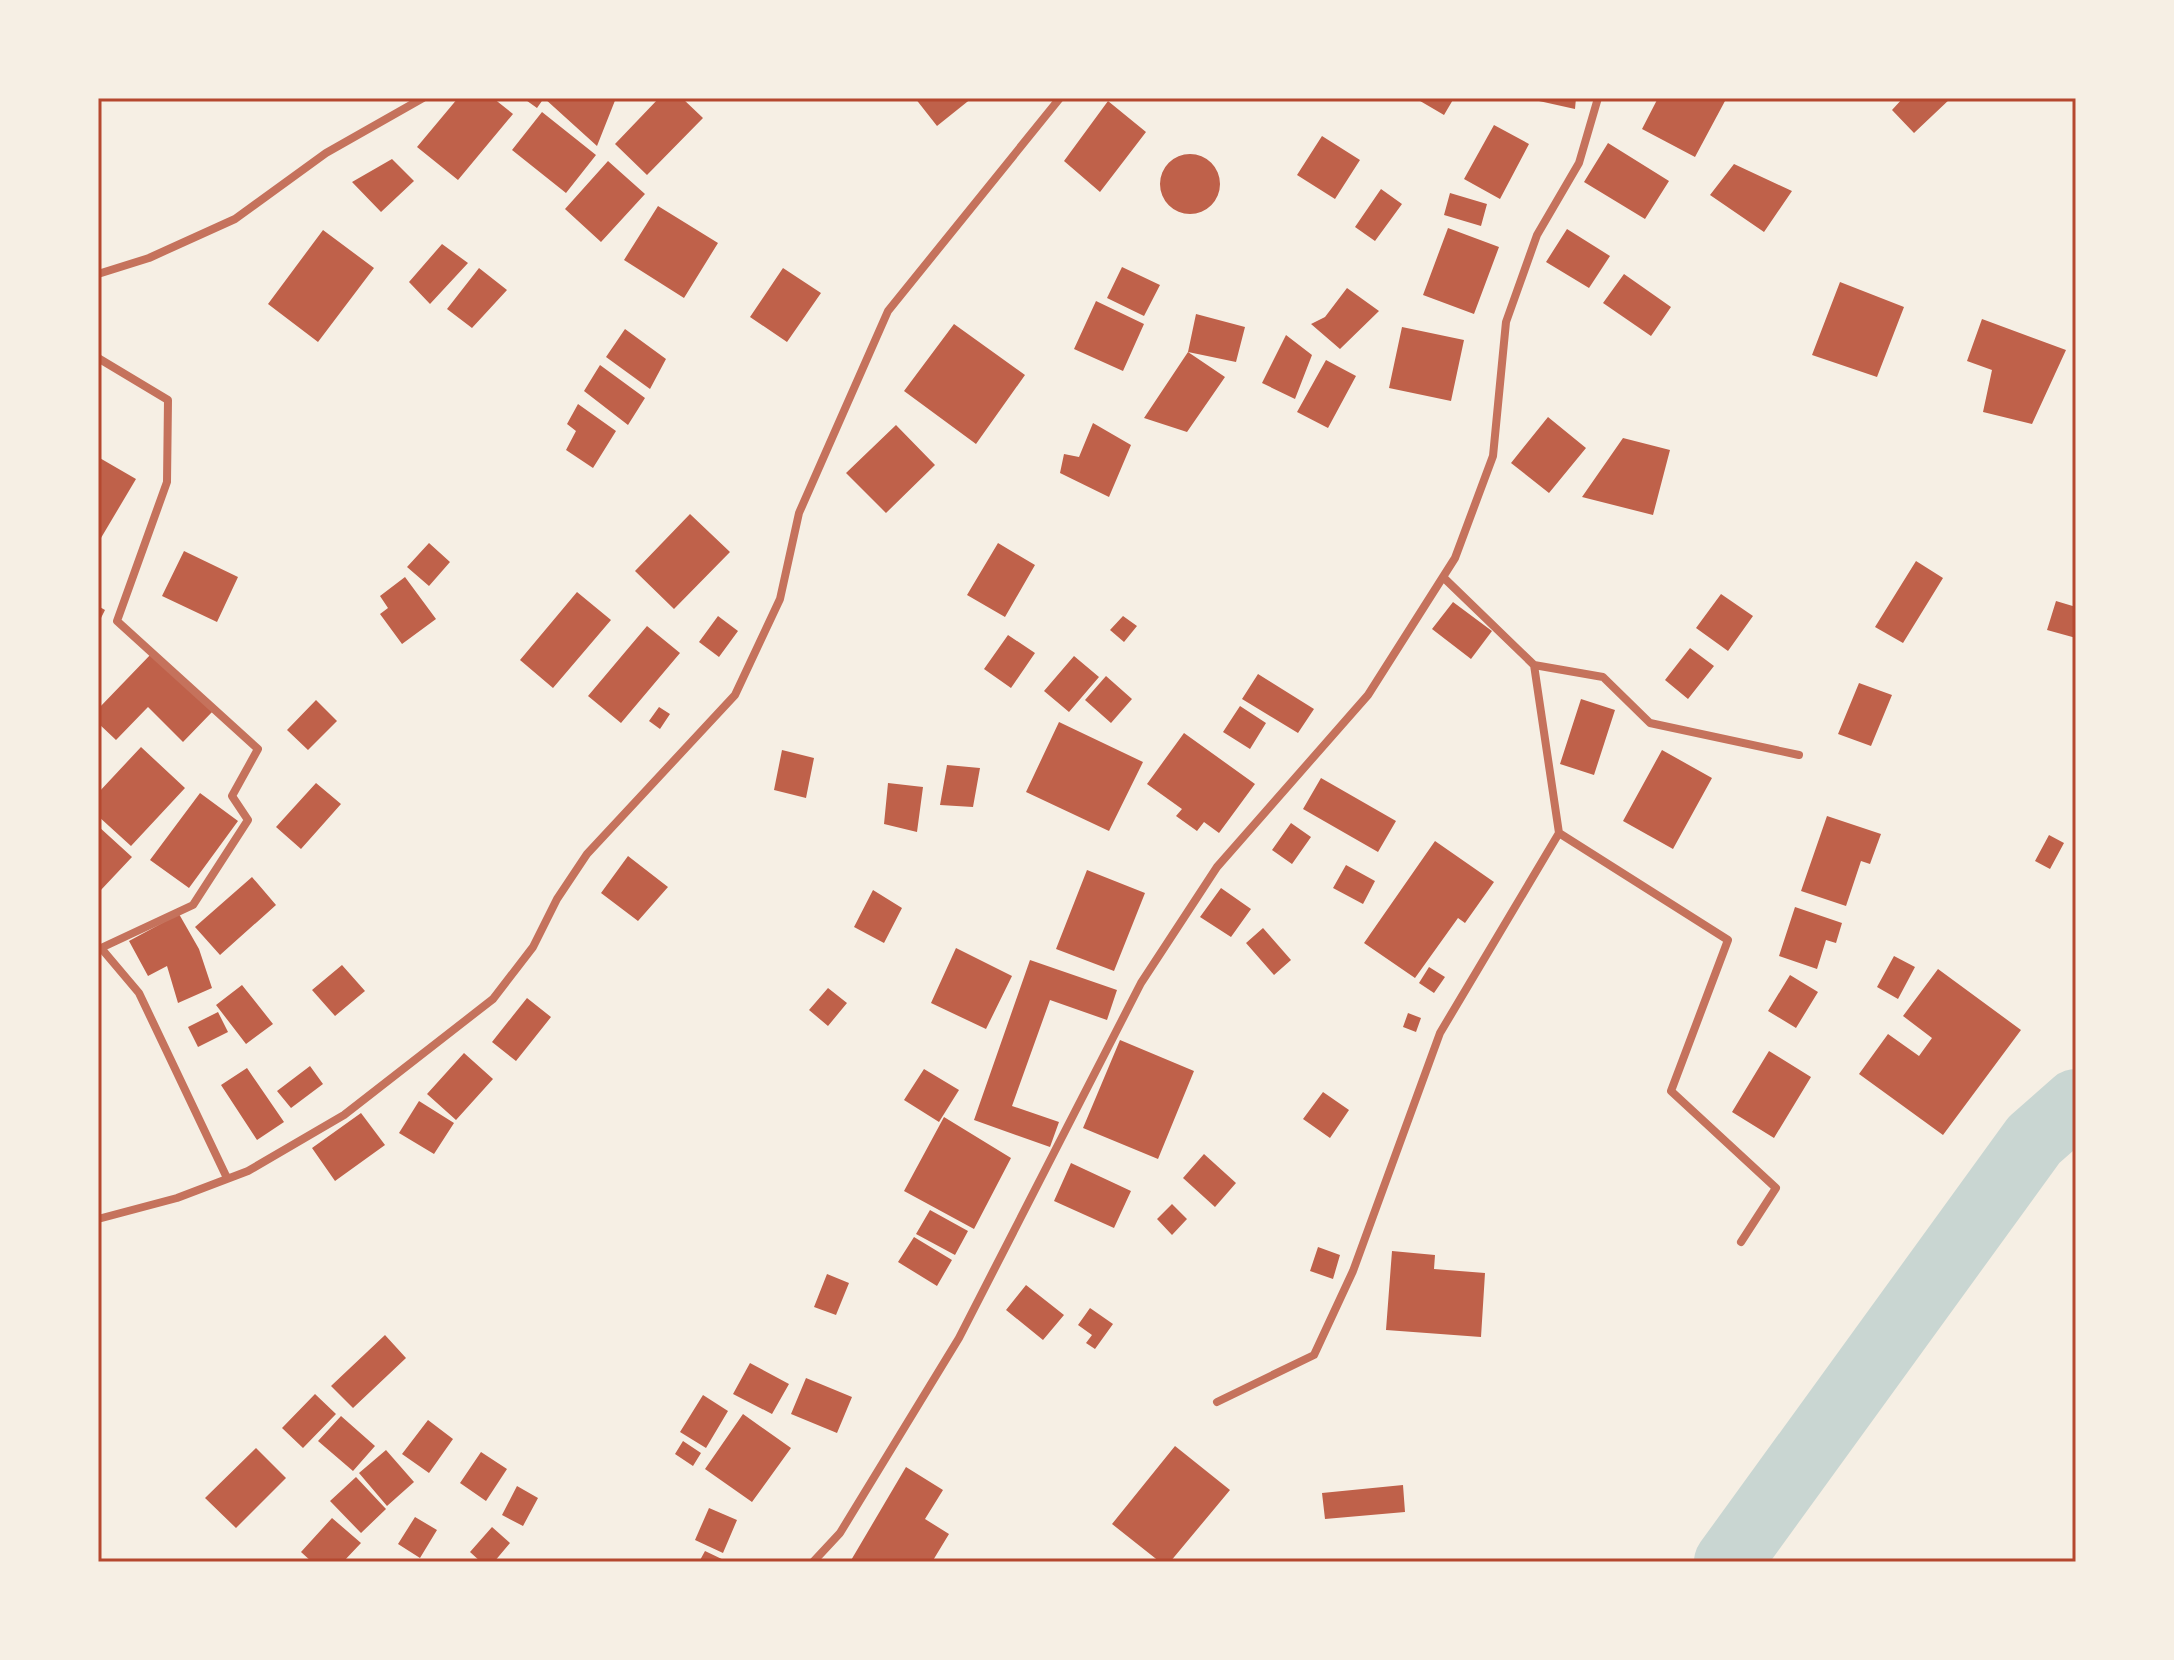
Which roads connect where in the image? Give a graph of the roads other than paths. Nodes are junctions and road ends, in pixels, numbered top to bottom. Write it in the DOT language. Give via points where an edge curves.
graph roads {
  1 [pos="423,98"];
  2 [pos="1060,98"];
  3 [pos="1598,98"];
  4 [pos="98,274"];
  5 [pos="98,358"];
  6 [pos="1443,577"];
  7 [pos="1534,665"];
  8 [pos="1799,755"];
  9 [pos="1559,833"];
  10 [pos="227,1178"];
  11 [pos="98,1219"];
  12 [pos="1741,1242"];
  13 [pos="1217,1402"];
  14 [pos="813,1562"];
  1 -- 4 [label="street" via="326,153 235,219 149,258"];
  2 -- 10 [label="street" via="888,311 799,513 780,599 735,695 587,854 533,947 493,999 344,1115"];
  3 -- 6 [label="street" via="1579,163 1537,235 1506,322 1493,456"];
  5 -- 10 [label="street" via="168,400 167,482 117,621 258,749 232,796 248,820 193,905 101,948 139,993"];
  6 -- 7 [label="street"];
  6 -- 14 [label="street" via="1368,695 1217,867 1141,983 959,1338 840,1533"];
  7 -- 8 [label="street" via="1603,677 1650,723"];
  7 -- 9 [label="street"];
  9 -- 12 [label="street" via="1728,940 1671,1091 1776,1188"];
  9 -- 13 [label="street" via="1440,1033 1353,1271 1314,1355"];
  10 -- 11 [label="street"];
}
